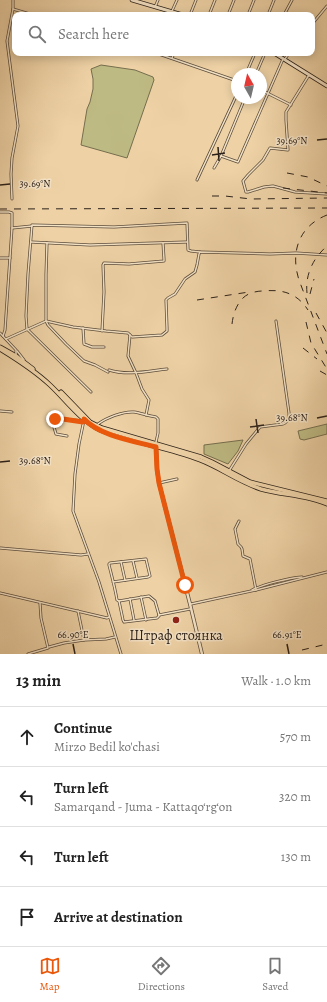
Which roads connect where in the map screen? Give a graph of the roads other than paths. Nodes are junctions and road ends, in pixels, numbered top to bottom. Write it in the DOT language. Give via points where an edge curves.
graph roads {
  1 [pos="13,0"];
  2 [pos="132,0"];
  3 [pos="158,0"];
  4 [pos="177,0"];
  5 [pos="196,0"];
  6 [pos="215,0"];
  7 [pos="234,0"];
  8 [pos="254,0"];
  9 [pos="274,0"];
  10 [pos="292,0"];
  11 [pos="139,1"];
  12 [pos="327,6"];
  13 [pos="155,7"];
  14 [pos="13,9"];
  15 [pos="172,11"];
  16 [pos="12,12"];
  17 [pos="22,12"];
  18 [pos="191,12"];
  19 [pos="210,12"];
  20 [pos="229,12"];
  21 [pos="249,12"];
  22 [pos="269,12"];
  23 [pos="286,12"];
  24 [pos="12,14"];
  25 [pos="315,20"];
  26 [pos="166,56"];
  27 [pos="254,56"];
  28 [pos="264,56"];
  29 [pos="279,56"];
  30 [pos="287,56"];
  31 [pos="172,58"];
  32 [pos="284,59"];
  33 [pos="249,68"];
  34 [pos="259,68"];
  35 [pos="310,75"];
  36 [pos="231,79"];
  37 [pos="327,86"];
  38 [pos="267,93"];
  39 [pos="232,104"];
  40 [pos="243,104"];
  41 [pos="262,104"];
  42 [pos="291,105"];
  43 [pos="221,156"];
  44 [pos="214,168"];
  45 [pos="197,180"];
  46 [pos="327,194"];
  47 [pos="12,199"];
  48 [pos="0,212"];
  49 [pos="32,226"];
  50 [pos="12,228"];
  51 [pos="31,242"];
  52 [pos="187,242"];
  53 [pos="47,243"];
  54 [pos="163,243"];
  55 [pos="200,252"];
  56 [pos="327,255"];
  57 [pos="0,258"];
  58 [pos="10,258"];
  59 [pos="46,321"];
  60 [pos="276,321"];
  61 [pos="83,328"];
  62 [pos="27,329"];
  63 [pos="102,331"];
  64 [pos="0,333"];
  65 [pos="130,335"];
  66 [pos="3,336"];
  67 [pos="6,339"];
  68 [pos="104,347"];
  69 [pos="0,348"];
  70 [pos="16,350"];
  71 [pos="16,357"];
  72 [pos="27,363"];
  73 [pos="167,369"];
  74 [pos="136,373"];
  75 [pos="91,392"];
  76 [pos="0,411"];
  77 [pos="12,412"];
  78 [pos="146,416"];
  79 [pos="84,419"];
  80 [pos="96,426"];
  81 [pos="67,436"];
  82 [pos="156,446"];
  83 [pos="229,470"];
  84 [pos="177,479"];
  85 [pos="159,483"];
  86 [pos="327,501"];
  87 [pos="327,504"];
  88 [pos="239,521"];
  89 [pos="0,548"];
  90 [pos="88,554"];
  91 [pos="133,561"];
  92 [pos="121,562"];
  93 [pos="327,572"];
  94 [pos="137,579"];
  95 [pos="125,580"];
  96 [pos="113,582"];
  97 [pos="256,589"];
  98 [pos="0,593"];
  99 [pos="141,597"];
  100 [pos="130,599"];
  101 [pos="119,601"];
  102 [pos="40,602"];
  103 [pos="190,604"];
  104 [pos="191,609"];
  105 [pos="78,611"];
  106 [pos="159,615"];
  107 [pos="109,617"];
  108 [pos="134,620"];
  109 [pos="146,620"];
  110 [pos="115,637"];
  111 [pos="84,640"];
  112 [pos="48,648"];
  113 [pos="28,654"];
  114 [pos="121,654"];
  115 [pos="202,654"];
  1 -- 14 [label="street"];
  2 -- 11 [label="main road"];
  3 -- 13 [label="street"];
  4 -- 15 [label="street"];
  5 -- 18 [label="street"];
  6 -- 19 [label="street"];
  7 -- 20 [label="street"];
  8 -- 21 [label="street"];
  9 -- 22 [label="street"];
  10 -- 23 [label="street"];
  11 -- 13 [label="main road"];
  12 -- 25 [label="street"];
  13 -- 15 [label="main road"];
  14 -- 16 [label="street"];
  14 -- 17 [label="street"];
  24 -- 47 [label="street" via="7,41 18,126 12,158"];
  26 -- 31 [label="street"];
  27 -- 33 [label="street"];
  28 -- 34 [label="street"];
  29 -- 32 [label="main road"];
  30 -- 32 [label="street"];
  31 -- 36 [label="street"];
  32 -- 35 [label="main road"];
  32 -- 38 [label="street"];
  35 -- 37 [label="main road"];
  35 -- 42 [label="street"];
  38 -- 42 [label="street"];
  39 -- 45 [label="street"];
  40 -- 43 [label="street"];
  41 -- 43 [label="street" via="238,162"];
  42 -- 46 [label="street" via="286,112 288,150 270,148 243,182 246,192 273,186 295,192"];
  43 -- 44 [label="street"];
  48 -- 50 [label="street" via="12,213"];
  49 -- 50 [label="street"];
  49 -- 51 [label="street"];
  49 -- 52 [label="street" via="33,224 114,227 187,223"];
  50 -- 58 [label="street"];
  51 -- 53 [label="street"];
  51 -- 62 [label="street"];
  52 -- 54 [label="street"];
  52 -- 55 [label="street" via="188,250"];
  53 -- 54 [label="street"];
  53 -- 59 [label="street"];
  54 -- 63 [label="street" via="164,261 104,263"];
  55 -- 56 [label="street"];
  55 -- 65 [label="street" via="195,272 166,300 165,333 132,337"];
  57 -- 58 [label="street"];
  58 -- 66 [label="street"];
  59 -- 61 [label="street"];
  59 -- 62 [label="street"];
  59 -- 74 [label="street" via="84,361 109,371"];
  60 -- 83 [label="street" via="289,420 282,424 260,427"];
  61 -- 63 [label="street"];
  61 -- 68 [label="street" via="84,344"];
  62 -- 67 [label="street"];
  62 -- 75 [label="street"];
  63 -- 65 [label="street"];
  64 -- 66 [label="street"];
  65 -- 74 [label="street" via="128,356"];
  66 -- 67 [label="street"];
  67 -- 70 [label="street"];
  69 -- 71 [label="main road"];
  70 -- 71 [label="street"];
  70 -- 72 [label="street"];
  71 -- 72 [label="main road"];
  71 -- 79 [label="main road" via="49,384"];
  72 -- 79 [label="main road" via="50,382"];
  73 -- 74 [label="street"];
  74 -- 78 [label="street" via="149,400"];
  76 -- 77 [label="street"];
  78 -- 80 [label="street" via="125,412"];
  78 -- 82 [label="street" via="158,418"];
  79 -- 80 [label="main road"];
  79 -- 81 [label="street" via="56,418 53,424 56,434"];
  79 -- 82 [label="main road" via="93,427 105,432"];
  79 -- 90 [label="street" via="75,474 73,511"];
  80 -- 82 [label="main road"];
  82 -- 83 [label="main road" via="201,457"];
  82 -- 85 [label="street"];
  82 -- 87 [label="main road" via="199,459 262,489"];
  83 -- 86 [label="main road" via="250,482"];
  84 -- 85 [label="street"];
  85 -- 103 [label="street"];
  88 -- 97 [label="street" via="235,529 238,545 243,556 250,559"];
  89 -- 90 [label="street"];
  90 -- 107 [label="street"];
  91 -- 92 [label="street"];
  91 -- 94 [label="street"];
  91 -- 94 [label="street" via="146,559 150,574 148,577"];
  92 -- 95 [label="street"];
  92 -- 96 [label="street" via="109,564"];
  93 -- 97 [label="street"];
  94 -- 95 [label="street"];
  95 -- 96 [label="street"];
  96 -- 101 [label="street"];
  97 -- 103 [label="street"];
  98 -- 102 [label="street"];
  99 -- 100 [label="street"];
  99 -- 106 [label="street" via="151,597 155,601"];
  99 -- 109 [label="street"];
  100 -- 101 [label="street"];
  100 -- 108 [label="street"];
  101 -- 108 [label="street" via="123,621"];
  102 -- 105 [label="street"];
  102 -- 112 [label="street"];
  103 -- 104 [label="street"];
  104 -- 106 [label="street"];
  104 -- 115 [label="street"];
  105 -- 107 [label="street"];
  105 -- 111 [label="street"];
  106 -- 109 [label="street" via="157,618"];
  107 -- 110 [label="street"];
  108 -- 109 [label="street"];
  110 -- 111 [label="street"];
  110 -- 114 [label="street"];
  111 -- 112 [label="street"];
  112 -- 113 [label="street"];
}
